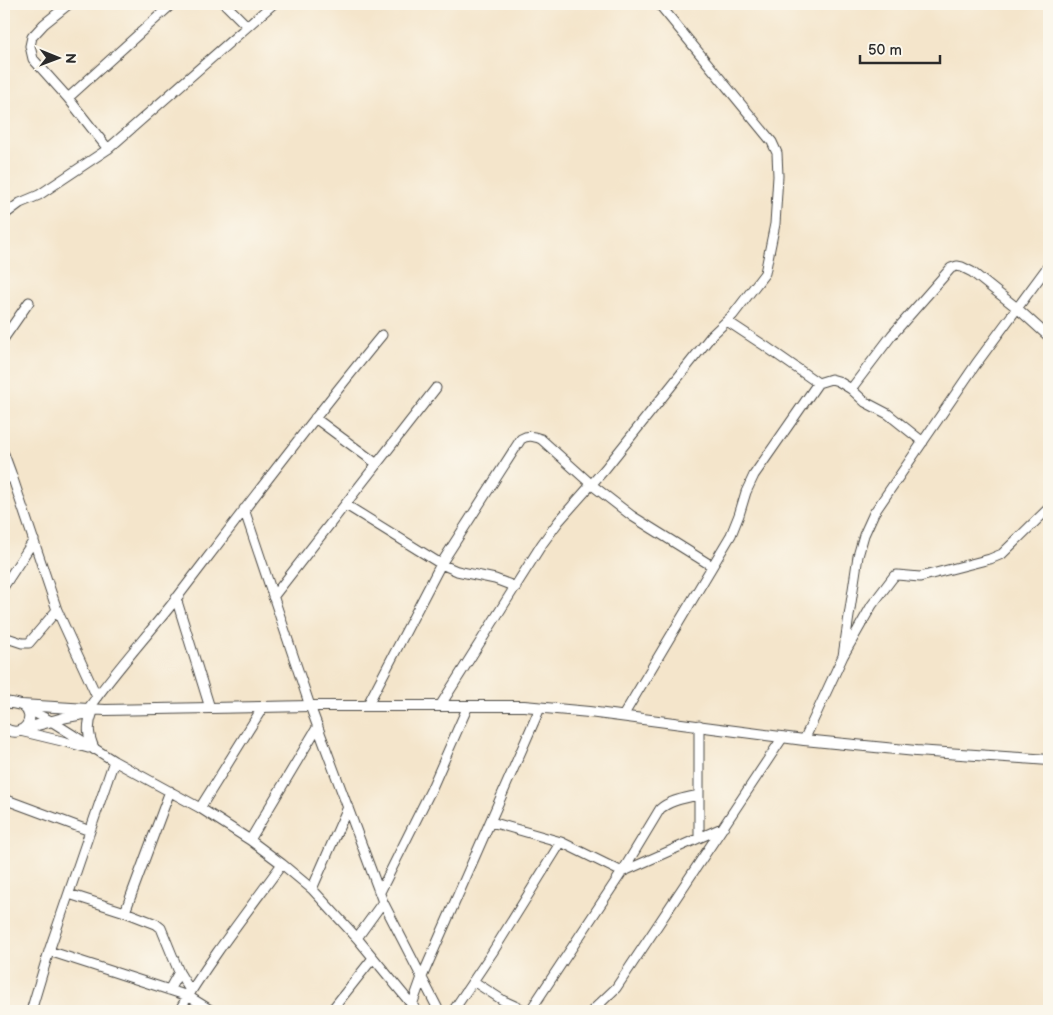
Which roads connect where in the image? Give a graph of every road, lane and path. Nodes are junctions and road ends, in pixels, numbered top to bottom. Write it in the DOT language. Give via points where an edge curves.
graph roads {
  1 [pos="68,4"];
  2 [pos="172,4"];
  3 [pos="225,4"];
  4 [pos="273,4"];
  5 [pos="659,4"];
  6 [pos="247,26"];
  7 [pos="68,98"];
  8 [pos="108,149"];
  9 [pos="4,215"];
  10 [pos="1049,265"];
  11 [pos="29,302"];
  12 [pos="1017,308"];
  13 [pos="727,321"];
  14 [pos="382,335"];
  15 [pos="1049,337"];
  16 [pos="4,338"];
  17 [pos="818,382"];
  18 [pos="436,388"];
  19 [pos="851,389"];
  20 [pos="315,418"];
  21 [pos="923,442"];
  22 [pos="4,454"];
  23 [pos="377,464"];
  24 [pos="11,473"];
  25 [pos="4,481"];
  26 [pos="592,485"];
  27 [pos="346,505"];
  28 [pos="1049,508"];
  29 [pos="244,509"];
  30 [pos="34,540"];
  31 [pos="441,564"];
  32 [pos="712,566"];
  33 [pos="4,586"];
  34 [pos="516,587"];
  35 [pos="273,597"];
  36 [pos="176,598"];
  37 [pos="57,610"];
  38 [pos="4,637"];
  39 [pos="843,656"];
  40 [pos="97,697"];
  41 [pos="14,705"];
  42 [pos="310,706"];
  43 [pos="367,706"];
  44 [pos="440,706"];
  45 [pos="468,706"];
  46 [pos="263,707"];
  47 [pos="210,708"];
  48 [pos="540,708"];
  49 [pos="89,712"];
  50 [pos="623,716"];
  51 [pos="50,721"];
  52 [pos="318,726"];
  53 [pos="699,726"];
  54 [pos="4,728"];
  55 [pos="20,731"];
  56 [pos="783,737"];
  57 [pos="4,738"];
  58 [pos="804,740"];
  59 [pos="97,751"];
  60 [pos="1049,760"];
  61 [pos="114,761"];
  62 [pos="170,791"];
  63 [pos="698,795"];
  64 [pos="4,799"];
  65 [pos="348,807"];
  66 [pos="200,808"];
  67 [pos="490,822"];
  68 [pos="724,828"];
  69 [pos="90,832"];
  70 [pos="699,838"];
  71 [pos="250,840"];
  72 [pos="561,842"];
  73 [pos="282,864"];
  74 [pos="622,872"];
  75 [pos="312,889"];
  76 [pos="380,892"];
  77 [pos="69,894"];
  78 [pos="383,902"];
  79 [pos="125,912"];
  80 [pos="357,938"];
  81 [pos="49,952"];
  82 [pos="373,958"];
  83 [pos="179,972"];
  84 [pos="422,977"];
  85 [pos="473,981"];
  86 [pos="169,990"];
  87 [pos="190,994"];
  88 [pos="412,1009"];
  89 [pos="521,1010"];
  90 [pos="31,1011"];
  91 [pos="179,1011"];
  92 [pos="212,1011"];
  93 [pos="331,1011"];
  94 [pos="439,1011"];
  95 [pos="454,1011"];
  96 [pos="530,1011"];
  97 [pos="592,1011"];
  1 -- 7 [label="street" via="32,37 30,46 33,59"];
  2 -- 7 [label="street"];
  3 -- 6 [label="street"];
  4 -- 6 [label="street"];
  5 -- 13 [label="street" via="772,142 777,153 774,224 767,266 762,278"];
  6 -- 8 [label="street"];
  7 -- 8 [label="street"];
  8 -- 9 [label="street"];
  10 -- 12 [label="street"];
  11 -- 16 [label="street"];
  12 -- 15 [label="street"];
  12 -- 19 [label="street" via="972,272 957,266 951,268 892,335"];
  12 -- 21 [label="street"];
  13 -- 17 [label="street"];
  13 -- 26 [label="street" via="712,334"];
  14 -- 20 [label="street"];
  17 -- 19 [label="street" via="831,379"];
  17 -- 32 [label="street" via="754,475 739,515"];
  18 -- 23 [label="street"];
  19 -- 21 [label="street"];
  20 -- 23 [label="street"];
  20 -- 29 [label="street"];
  21 -- 39 [label="street" via="874,513 864,535"];
  22 -- 24 [label="street"];
  23 -- 27 [label="street"];
  24 -- 25 [label="street"];
  24 -- 30 [label="street"];
  26 -- 31 [label="street" via="541,439 535,436 521,439"];
  26 -- 32 [label="street" via="632,516"];
  26 -- 34 [label="street" via="559,520"];
  27 -- 31 [label="street"];
  27 -- 35 [label="street"];
  28 -- 39 [label="street" via="1002,554 920,577 894,576"];
  29 -- 35 [label="street"];
  29 -- 36 [label="street"];
  30 -- 33 [label="street"];
  30 -- 37 [label="street"];
  31 -- 34 [label="street" via="457,572 496,579"];
  31 -- 43 [label="street"];
  32 -- 50 [label="street"];
  34 -- 44 [label="street"];
  35 -- 42 [label="street"];
  36 -- 40 [label="street"];
  36 -- 47 [label="street"];
  37 -- 38 [label="street" via="30,644"];
  37 -- 40 [label="street"];
  39 -- 58 [label="street"];
  40 -- 49 [label="street"];
  41 -- 49 [label="street"];
  41 -- 51 [label="street"];
  41 -- 55 [label="street" via="28,712 28,724"];
  42 -- 43 [label="street"];
  42 -- 46 [label="street"];
  42 -- 52 [label="street"];
  43 -- 44 [label="street"];
  44 -- 45 [label="street"];
  45 -- 48 [label="street"];
  45 -- 76 [label="street"];
  46 -- 47 [label="street"];
  46 -- 66 [label="street"];
  47 -- 49 [label="street"];
  48 -- 50 [label="street"];
  48 -- 67 [label="street"];
  49 -- 51 [label="street"];
  49 -- 59 [label="street" via="88,732"];
  50 -- 53 [label="street"];
  51 -- 55 [label="street"];
  51 -- 59 [label="street"];
  52 -- 65 [label="street"];
  52 -- 71 [label="street"];
  53 -- 56 [label="street"];
  53 -- 63 [label="street"];
  54 -- 55 [label="street"];
  55 -- 57 [label="street"];
  55 -- 59 [label="street"];
  56 -- 58 [label="street"];
  56 -- 68 [label="street"];
  58 -- 60 [label="street"];
  59 -- 61 [label="street"];
  61 -- 62 [label="street"];
  61 -- 69 [label="street"];
  62 -- 66 [label="street"];
  62 -- 79 [label="street"];
  63 -- 70 [label="street"];
  63 -- 74 [label="street" via="660,809"];
  64 -- 69 [label="street"];
  65 -- 75 [label="street"];
  65 -- 76 [label="street"];
  66 -- 71 [label="street"];
  67 -- 72 [label="street"];
  67 -- 84 [label="street"];
  68 -- 70 [label="street"];
  68 -- 97 [label="street" via="616,988"];
  69 -- 77 [label="street"];
  70 -- 74 [label="street"];
  71 -- 73 [label="street"];
  72 -- 74 [label="street"];
  72 -- 85 [label="street"];
  73 -- 75 [label="street"];
  73 -- 87 [label="street"];
  74 -- 96 [label="street"];
  75 -- 80 [label="street"];
  76 -- 78 [label="street"];
  77 -- 79 [label="street"];
  77 -- 81 [label="street"];
  78 -- 80 [label="street"];
  78 -- 84 [label="street"];
  79 -- 83 [label="street" via="161,928"];
  80 -- 82 [label="street"];
  81 -- 86 [label="street"];
  81 -- 90 [label="street"];
  82 -- 88 [label="street"];
  82 -- 93 [label="street"];
  83 -- 86 [label="street"];
  83 -- 87 [label="street"];
  84 -- 88 [label="street"];
  84 -- 94 [label="street"];
  85 -- 89 [label="street"];
  85 -- 95 [label="street"];
  86 -- 87 [label="street"];
  87 -- 91 [label="street"];
  87 -- 92 [label="street"];
}
